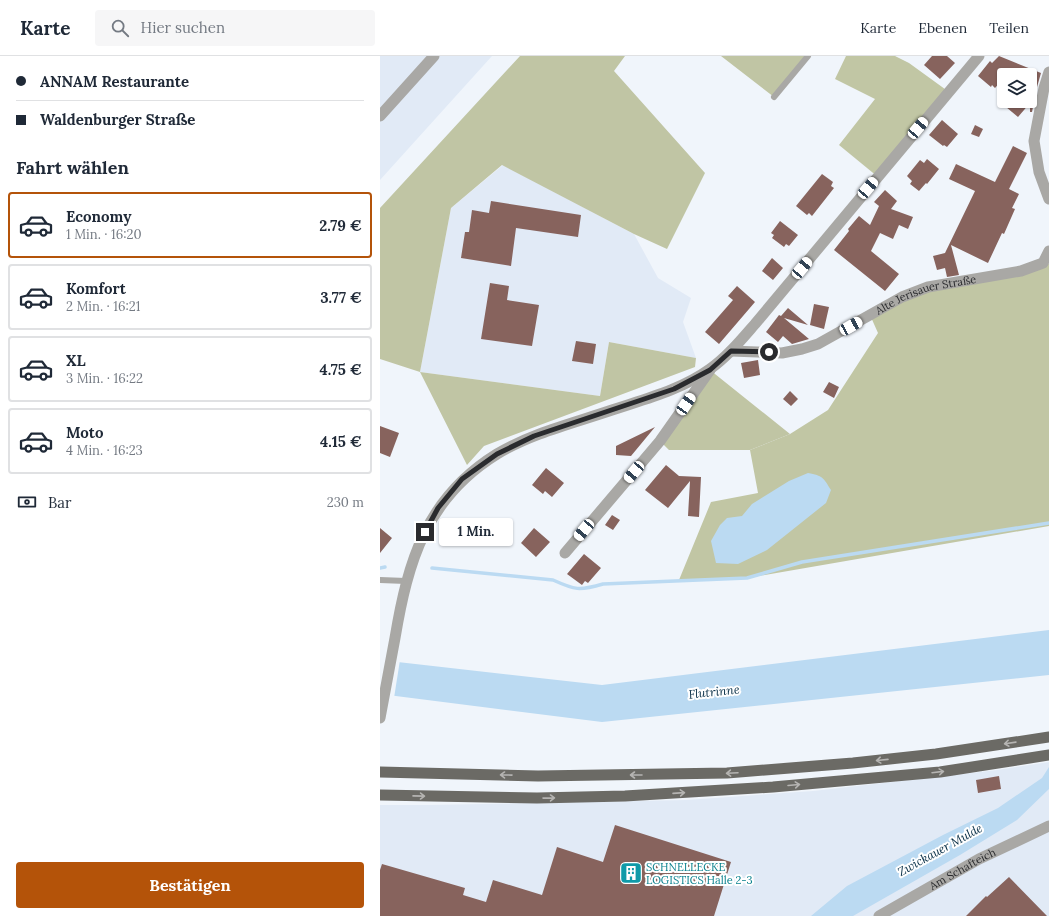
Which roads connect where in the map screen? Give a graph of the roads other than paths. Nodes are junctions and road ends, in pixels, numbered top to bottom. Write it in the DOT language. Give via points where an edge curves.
graph roads {
  1 [pos="434,56"];
  2 [pos="808,56"];
  3 [pos="979,56"];
  4 [pos="1049,72"];
  5 [pos="774,98"];
  6 [pos="380,116"];
  7 [pos="1049,199"];
  8 [pos="1049,251"];
  9 [pos="1046,263"];
  10 [pos="731,351"];
  11 [pos="710,370"];
  12 [pos="565,553"];
  13 [pos="380,580"];
  14 [pos="406,582"];
  15 [pos="380,718"];
  16 [pos="1049,737"];
  17 [pos="1045,756"];
  18 [pos="380,772"];
  19 [pos="380,795"];
  20 [pos="1049,826"];
  21 [pos="879,916"];
  1 -- 6 [label="street"];
  2 -- 5 [label="lane"];
  3 -- 10 [label="street"];
  4 -- 7 [label="street" via="1034,141 1039,172"];
  8 -- 9 [label="street, Alte Jerisauer Straße"];
  9 -- 10 [label="street, Alte Jerisauer Straße" via="1021,271 928,287 902,297 818,344 802,349 782,353"];
  10 -- 11 [label="street"];
  11 -- 12 [label="street" via="660,441"];
  11 -- 14 [label="street" via="674,389 534,436 497,454 462,479 438,508 419,544"];
  13 -- 14 [label="lane"];
  14 -- 15 [label="street"];
  16 -- 18 [label="main road, one-way" via="936,754 727,773 538,776"];
  19 -- 17 [label="main road, one-way" via="537,798 641,795 774,787 940,772"];
  20 -- 21 [label="street, Am Schafteich" via="979,859"];
}
